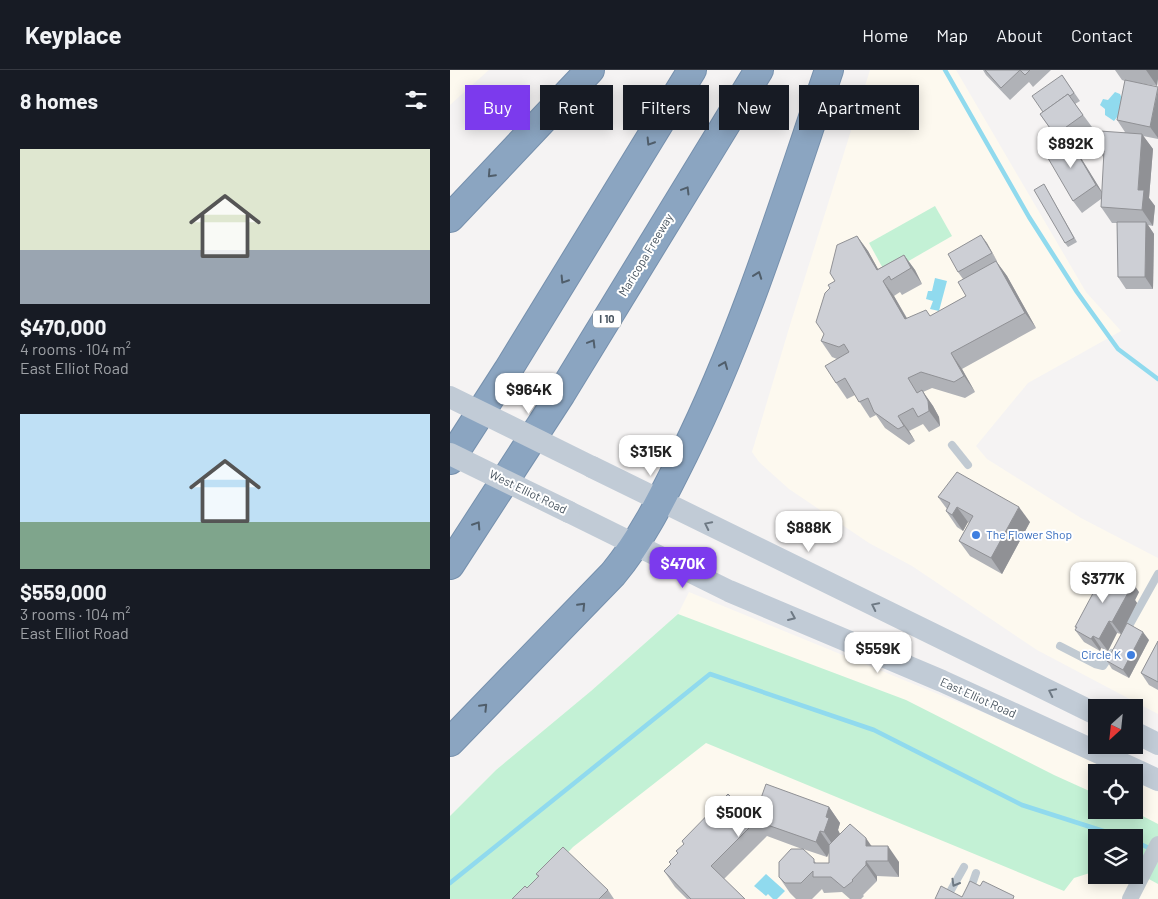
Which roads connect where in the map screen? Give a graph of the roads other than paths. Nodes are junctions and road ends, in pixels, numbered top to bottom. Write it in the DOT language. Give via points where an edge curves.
graph roads {
  1 [pos="590,70"];
  2 [pos="692,70"];
  3 [pos="759,70"];
  4 [pos="829,70"];
  5 [pos="450,218"];
  6 [pos="450,397"];
  7 [pos="952,445"];
  8 [pos="450,454"];
  9 [pos="450,460"];
  10 [pos="968,465"];
  11 [pos="660,502"];
  12 [pos="606,531"];
  13 [pos="635,545"];
  14 [pos="450,565"];
  15 [pos="1158,574"];
  16 [pos="1060,646"];
  17 [pos="1088,710"];
  18 [pos="1143,736"];
  19 [pos="450,742"];
  20 [pos="1158,744"];
  21 [pos="1158,780"];
  22 [pos="1158,844"];
  23 [pos="964,868"];
  24 [pos="976,873"];
  25 [pos="946,899"];
  26 [pos="966,899"];
  27 [pos="1130,899"];
  1 -- 5 [label="highway, one-way"];
  2 -- 9 [label="highway, one-way"];
  14 -- 3 [label="highway, Maricopa Freeway / I 10, one-way" via="561,394"];
  11 -- 4 [label="highway, one-way" via="724,366 773,236"];
  6 -- 11 [label="main road, bridge"];
  7 -- 10 [label="lane"];
  8 -- 12 [label="main road, West Elliot Road, bridge"];
  11 -- 13 [label="highway"];
  17 -- 11 [label="main road, one-way"];
  12 -- 13 [label="main road, East Elliot Road"];
  19 -- 13 [label="highway, one-way" via="613,574"];
  13 -- 21 [label="main road, East Elliot Road, one-way" via="729,590 942,681"];
  15 -- 16 [label="lane" via="1103,666"];
  18 -- 20 [label="main road"];
  22 -- 27 [label="street"];
  23 -- 25 [label="lane, one-way"];
  24 -- 26 [label="lane"];
}
